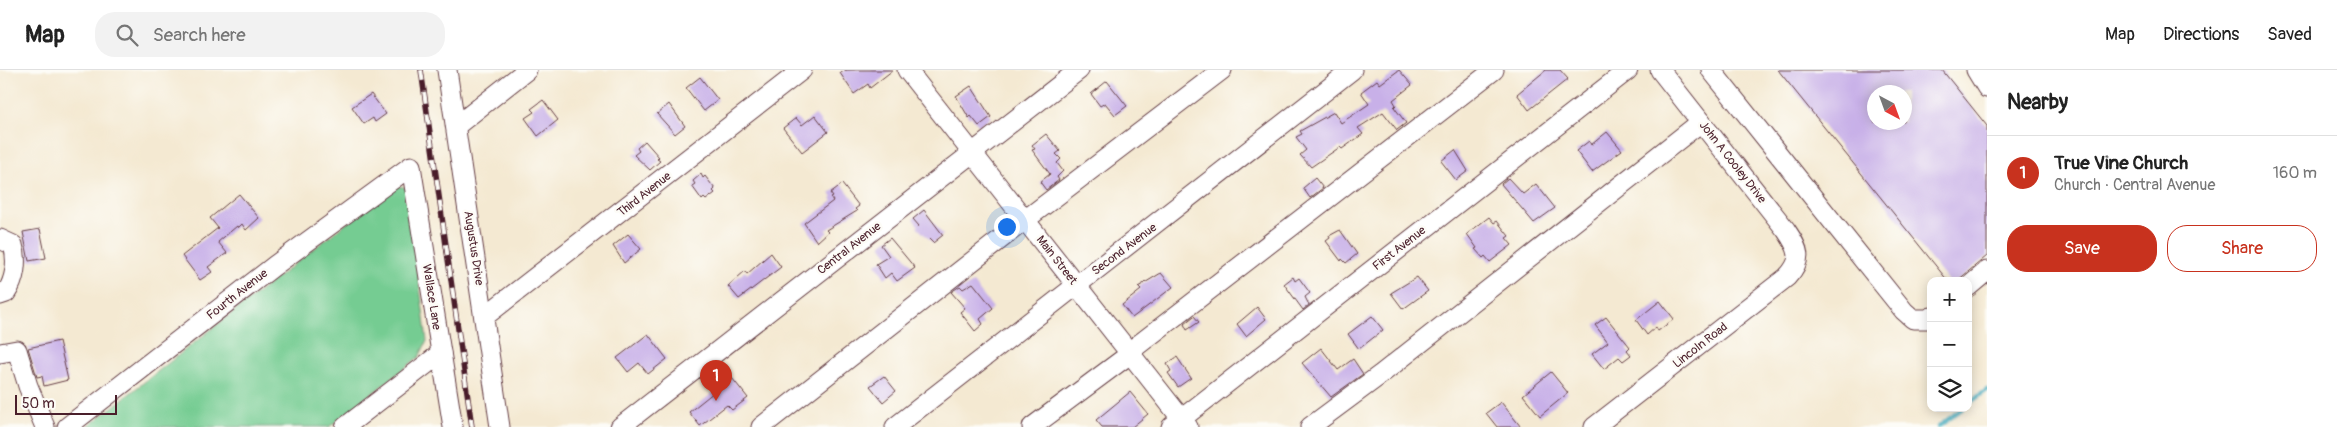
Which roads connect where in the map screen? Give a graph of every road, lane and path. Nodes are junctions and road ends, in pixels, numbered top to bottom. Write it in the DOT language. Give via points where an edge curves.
graph roads {
  1 [pos="447,70"];
  2 [pos="527,70"];
  3 [pos="802,70"];
  4 [pos="907,70"];
  5 [pos="1079,70"];
  6 [pos="1222,70"];
  7 [pos="1352,70"];
  8 [pos="1494,70"];
  9 [pos="1628,70"];
  10 [pos="1660,70"];
  11 [pos="1711,70"];
  12 [pos="1976,70"];
  13 [pos="1987,88"];
  14 [pos="1701,122"];
  15 [pos="456,126"];
  16 [pos="971,153"];
  17 [pos="411,166"];
  18 [pos="1025,220"];
  19 [pos="0,239"];
  20 [pos="1799,257"];
  21 [pos="1987,271"];
  22 [pos="1972,284"];
  23 [pos="1076,285"];
  24 [pos="0,295"];
  25 [pos="484,317"];
  26 [pos="1927,320"];
  27 [pos="0,353"];
  28 [pos="442,353"];
  29 [pos="1129,353"];
  30 [pos="1180,424"];
  31 [pos="45,427"];
  32 [pos="67,427"];
  33 [pos="345,427"];
  34 [pos="453,427"];
  35 [pos="500,427"];
  36 [pos="620,427"];
  37 [pos="761,427"];
  38 [pos="895,427"];
  39 [pos="1032,427"];
  40 [pos="1310,427"];
  41 [pos="1594,427"];
  1 -- 15 [label="street, Augustus Drive"];
  2 -- 15 [label="street"];
  3 -- 25 [label="street, Third Avenue"];
  4 -- 16 [label="street, Main Street"];
  5 -- 16 [label="street, Central Avenue"];
  6 -- 18 [label="street"];
  7 -- 23 [label="street, Second Avenue"];
  8 -- 29 [label="street"];
  9 -- 30 [label="street, First Avenue"];
  10 -- 14 [label="street, John A Cooley Drive"];
  11 -- 26 [label="street" via="1904,311 1913,319"];
  12 -- 13 [label="street"];
  14 -- 20 [label="street, John A Cooley Drive" via="1786,230"];
  14 -- 40 [label="street"];
  15 -- 25 [label="street, Augustus Drive"];
  16 -- 18 [label="street, Main Street"];
  16 -- 36 [label="street, Central Avenue"];
  17 -- 28 [label="street, Wallace Lane"];
  17 -- 32 [label="street, Fourth Avenue" via="274,266"];
  18 -- 23 [label="street, Main Street"];
  18 -- 37 [label="street"];
  19 -- 24 [label="street" via="13,245 15,252 14,279 6,293"];
  20 -- 41 [label="street, Lincoln Road" via="1787,276"];
  21 -- 22 [label="street"];
  23 -- 29 [label="street, Main Street"];
  23 -- 38 [label="street, Second Avenue"];
  25 -- 35 [label="street, Augustus Drive"];
  27 -- 31 [label="street" via="17,350"];
  28 -- 33 [label="street"];
  28 -- 34 [label="street, Wallace Lane"];
  29 -- 30 [label="street, Main Street"];
  29 -- 39 [label="street"];
}
